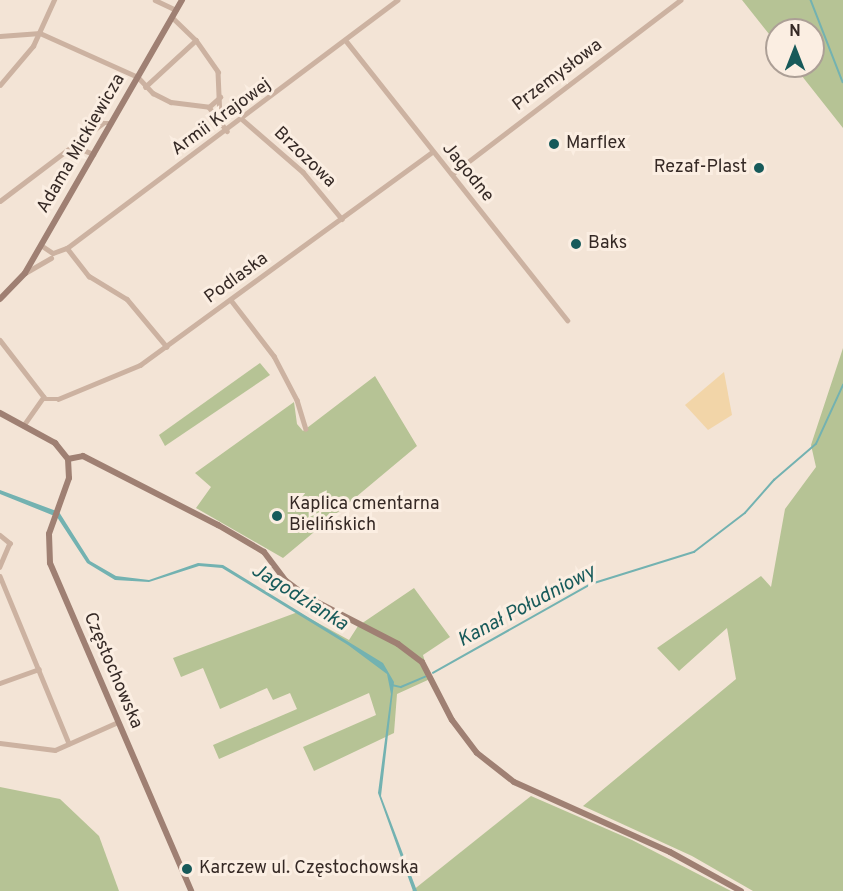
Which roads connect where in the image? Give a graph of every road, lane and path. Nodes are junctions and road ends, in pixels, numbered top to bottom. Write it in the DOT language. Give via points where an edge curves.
graph roads {
  1 [pos="54,0"];
  2 [pos="155,0"];
  3 [pos="182,0"];
  4 [pos="397,0"];
  5 [pos="680,0"];
  6 [pos="176,10"];
  7 [pos="172,17"];
  8 [pos="40,33"];
  9 [pos="0,36"];
  10 [pos="196,40"];
  11 [pos="347,42"];
  12 [pos="138,77"];
  13 [pos="0,85"];
  14 [pos="145,87"];
  15 [pos="220,97"];
  16 [pos="208,107"];
  17 [pos="220,118"];
  18 [pos="243,120"];
  19 [pos="112,123"];
  20 [pos="227,131"];
  21 [pos="73,146"];
  22 [pos="432,152"];
  23 [pos="94,154"];
  24 [pos="452,174"];
  25 [pos="0,201"];
  26 [pos="342,219"];
  27 [pos="41,245"];
  28 [pos="67,248"];
  29 [pos="51,258"];
  30 [pos="25,273"];
  31 [pos="0,298"];
  32 [pos="231,300"];
  33 [pos="567,320"];
  34 [pos="0,340"];
  35 [pos="167,347"];
  36 [pos="44,399"];
  37 [pos="0,413"];
  38 [pos="24,426"];
  39 [pos="306,429"];
  40 [pos="68,459"];
  41 [pos="0,535"];
  42 [pos="0,567"];
  43 [pos="0,576"];
  44 [pos="39,669"];
  45 [pos="0,683"];
  46 [pos="118,722"];
  47 [pos="0,743"];
  48 [pos="69,743"];
  49 [pos="190,891"];
  50 [pos="741,891"];
  1 -- 8 [label="street"];
  2 -- 6 [label="street"];
  3 -- 6 [label="main road, Adama Mickiewicza"];
  4 -- 11 [label="street, Armii Krajowej"];
  5 -- 24 [label="street, Przemysłowa"];
  6 -- 7 [label="main road, Adama Mickiewicza"];
  7 -- 10 [label="street"];
  7 -- 12 [label="main road, Adama Mickiewicza"];
  8 -- 9 [label="street"];
  8 -- 12 [label="street"];
  8 -- 13 [label="street"];
  10 -- 14 [label="street"];
  10 -- 15 [label="street" via="218,72"];
  11 -- 18 [label="street, Armii Krajowej"];
  11 -- 22 [label="street, Jagodne"];
  12 -- 14 [label="street"];
  12 -- 19 [label="main road, Adama Mickiewicza"];
  14 -- 16 [label="street" via="171,102"];
  15 -- 16 [label="street"];
  15 -- 17 [label="street"];
  16 -- 17 [label="street"];
  17 -- 20 [label="street"];
  18 -- 20 [label="street, Armii Krajowej"];
  18 -- 26 [label="street, Brzozowa" via="303,172"];
  19 -- 21 [label="street" via="104,123"];
  19 -- 23 [label="main road, Adama Mickiewicza"];
  20 -- 28 [label="street, Armii Krajowej"];
  21 -- 23 [label="street"];
  21 -- 25 [label="street"];
  22 -- 24 [label="street, Jagodne"];
  22 -- 26 [label="street, Podlaska"];
  23 -- 27 [label="main road, Adama Mickiewicza"];
  24 -- 33 [label="street, Jagodne"];
  26 -- 32 [label="street, Podlaska"];
  27 -- 28 [label="street, Armii Krajowej" via="59,252"];
  27 -- 30 [label="main road, Adama Mickiewicza"];
  28 -- 35 [label="street" via="89,276 127,299"];
  29 -- 30 [label="street"];
  30 -- 31 [label="main road, Adama Mickiewicza"];
  32 -- 35 [label="street, Podlaska"];
  32 -- 39 [label="street" via="274,356 297,400"];
  34 -- 36 [label="street"];
  35 -- 36 [label="street, Podlaska" via="123,374 58,399"];
  36 -- 38 [label="street"];
  37 -- 38 [label="main road"];
  38 -- 40 [label="main road" via="55,443"];
  40 -- 46 [label="main road, Częstochowska" via="69,478 48,543 52,568"];
  40 -- 50 [label="main road" via="83,456 218,525 264,552 286,581 307,597 407,651 422,662 462,735 513,782 670,852"];
  41 -- 42 [label="street" via="10,543"];
  43 -- 44 [label="street"];
  44 -- 45 [label="street"];
  44 -- 48 [label="street"];
  46 -- 48 [label="street"];
  46 -- 49 [label="main road, Częstochowska"];
  47 -- 48 [label="street" via="55,750"];
}
